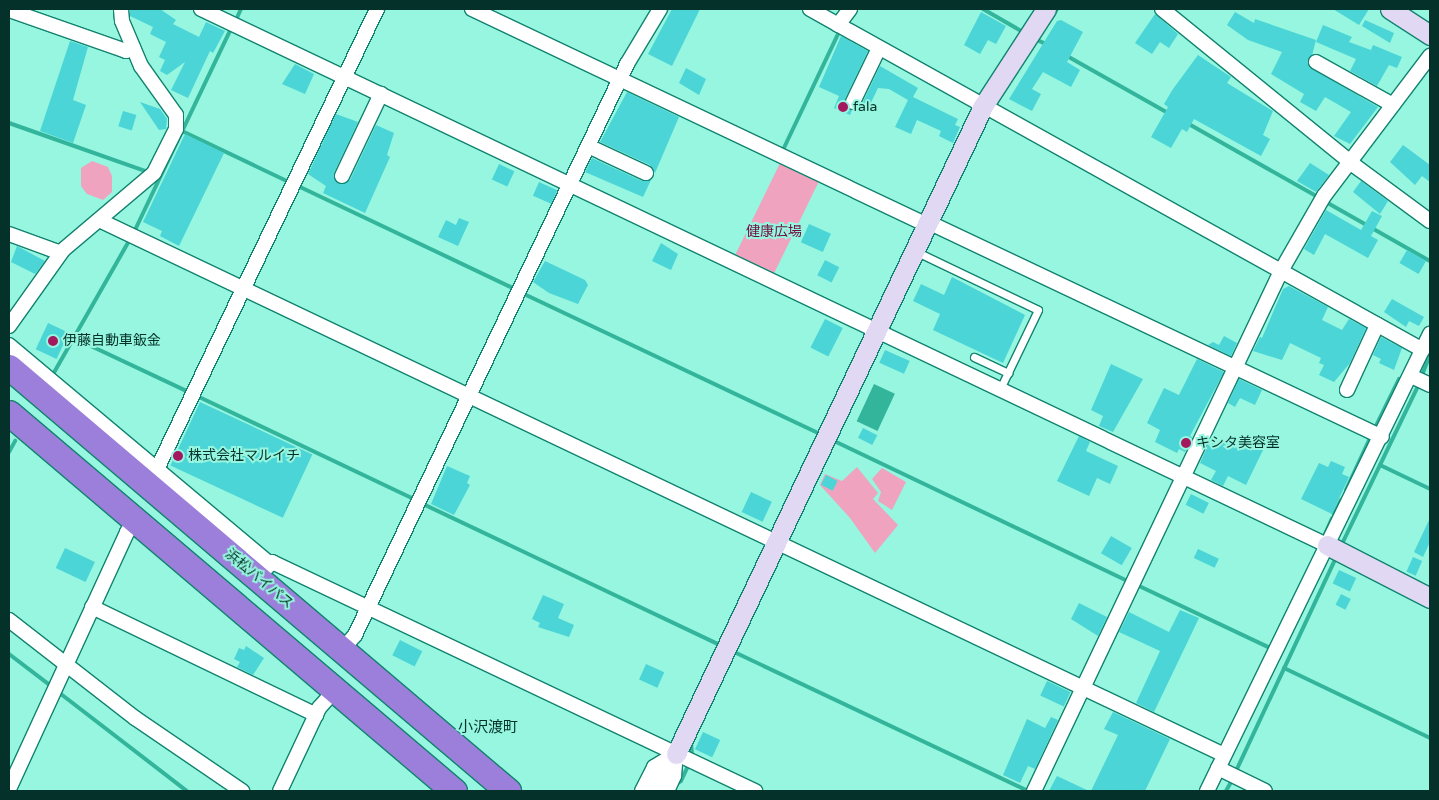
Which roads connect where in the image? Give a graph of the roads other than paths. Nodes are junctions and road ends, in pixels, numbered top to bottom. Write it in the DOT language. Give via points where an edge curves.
graph roads {
  1 [pos="121,9"];
  2 [pos="201,9"];
  3 [pos="377,9"];
  4 [pos="472,9"];
  5 [pos="660,9"];
  6 [pos="810,9"];
  7 [pos="850,9"];
  8 [pos="1046,9"];
  9 [pos="1162,9"];
  10 [pos="1390,9"];
  11 [pos="9,10"];
  12 [pos="838,25"];
  13 [pos="1430,35"];
  14 [pos="133,48"];
  15 [pos="880,48"];
  16 [pos="1430,56"];
  17 [pos="1316,62"];
  18 [pos="344,77"];
  19 [pos="620,79"];
  20 [pos="381,94"];
  21 [pos="853,102"];
  22 [pos="1393,105"];
  23 [pos="983,106"];
  24 [pos="588,146"];
  25 [pos="1351,161"];
  26 [pos="646,173"];
  27 [pos="342,176"];
  28 [pos="570,184"];
  29 [pos="99,220"];
  30 [pos="1430,221"];
  31 [pos="928,224"];
  32 [pos="9,234"];
  33 [pos="914,251"];
  34 [pos="61,252"];
  35 [pos="1281,271"];
  36 [pos="243,289"];
  37 [pos="1377,325"];
  38 [pos="9,326"];
  39 [pos="877,330"];
  40 [pos="1430,334"];
  41 [pos="9,345"];
  42 [pos="1423,350"];
  43 [pos="974,357"];
  44 [pos="9,368"];
  45 [pos="1235,368"];
  46 [pos="1008,373"];
  47 [pos="1411,376"];
  48 [pos="1430,385"];
  49 [pos="1000,388"];
  50 [pos="1347,390"];
  51 [pos="469,396"];
  52 [pos="59,397"];
  53 [pos="9,398"];
  54 [pos="9,413"];
  55 [pos="1382,437"];
  56 [pos="142,467"];
  57 [pos="1184,476"];
  58 [pos="113,502"];
  59 [pos="136,521"];
  60 [pos="776,542"];
  61 [pos="1327,546"];
  62 [pos="263,571"];
  63 [pos="1430,598"];
  64 [pos="92,607"];
  65 [pos="368,608"];
  66 [pos="9,620"];
  67 [pos="342,650"];
  68 [pos="64,665"];
  69 [pos="1083,688"];
  70 [pos="335,690"];
  71 [pos="316,715"];
  72 [pos="676,754"];
  73 [pos="1224,755"];
  74 [pos="1218,768"];
  75 [pos="9,789"];
  76 [pos="242,791"];
  77 [pos="280,791"];
  78 [pos="454,791"];
  79 [pos="508,791"];
  80 [pos="642,791"];
  81 [pos="655,791"];
  82 [pos="667,791"];
  83 [pos="755,791"];
  84 [pos="1034,791"];
  85 [pos="1207,791"];
  86 [pos="1265,791"];
  1 -- 14 [label="street" via="122,21"];
  2 -- 18 [label="street"];
  3 -- 18 [label="street"];
  4 -- 19 [label="street"];
  5 -- 19 [label="street"];
  6 -- 12 [label="street"];
  7 -- 12 [label="street"];
  8 -- 23 [label="street"];
  9 -- 25 [label="street"];
  10 -- 13 [label="street"];
  11 -- 14 [label="street" via="126,51"];
  12 -- 15 [label="street"];
  14 -- 29 [label="street" via="147,77 176,114 176,129 154,173"];
  15 -- 21 [label="street"];
  15 -- 23 [label="street"];
  16 -- 22 [label="street"];
  17 -- 22 [label="street"];
  18 -- 20 [label="street"];
  18 -- 36 [label="street"];
  19 -- 24 [label="street"];
  19 -- 31 [label="street"];
  20 -- 27 [label="street"];
  20 -- 28 [label="street"];
  22 -- 25 [label="street"];
  23 -- 31 [label="street"];
  23 -- 35 [label="street"];
  24 -- 26 [label="street"];
  24 -- 28 [label="street"];
  25 -- 30 [label="street"];
  25 -- 35 [label="street" via="1324,196"];
  28 -- 39 [label="street"];
  28 -- 51 [label="street"];
  29 -- 34 [label="street"];
  29 -- 36 [label="street"];
  31 -- 33 [label="street"];
  31 -- 45 [label="street"];
  32 -- 34 [label="street"];
  33 -- 39 [label="street"];
  33 -- 46 [label="lane" via="1038,310"];
  34 -- 38 [label="street"];
  35 -- 37 [label="street"];
  35 -- 45 [label="street"];
  36 -- 51 [label="street"];
  36 -- 56 [label="street"];
  37 -- 42 [label="street"];
  37 -- 50 [label="street"];
  39 -- 49 [label="street"];
  39 -- 60 [label="street"];
  40 -- 42 [label="street"];
  41 -- 52 [label="street"];
  42 -- 47 [label="street"];
  43 -- 46 [label="lane"];
  44 -- 52 [label="highway, 浜松バイパス"];
  45 -- 55 [label="street"];
  45 -- 57 [label="street"];
  46 -- 49 [label="lane"];
  47 -- 48 [label="street"];
  47 -- 55 [label="street"];
  49 -- 57 [label="street"];
  51 -- 60 [label="street"];
  51 -- 65 [label="street"];
  52 -- 56 [label="highway, 浜松バイパス"];
  53 -- 58 [label="highway"];
  54 -- 58 [label="highway"];
  55 -- 61 [label="street"];
  56 -- 62 [label="highway, 浜松バイパス"];
  57 -- 61 [label="street"];
  57 -- 69 [label="street"];
  58 -- 59 [label="highway"];
  59 -- 64 [label="street" via="127,532"];
  59 -- 70 [label="highway"];
  60 -- 69 [label="street"];
  60 -- 72 [label="street"];
  61 -- 63 [label="street"];
  61 -- 73 [label="street"];
  62 -- 65 [label="street" via="272,562"];
  62 -- 67 [label="highway, 浜松バイパス"];
  64 -- 68 [label="street"];
  64 -- 71 [label="street"];
  65 -- 67 [label="street" via="355,635"];
  65 -- 72 [label="street"];
  66 -- 68 [label="street"];
  67 -- 79 [label="highway, 浜松バイパス"];
  68 -- 75 [label="street"];
  68 -- 76 [label="street"];
  69 -- 73 [label="street"];
  69 -- 84 [label="street"];
  70 -- 71 [label="street"];
  70 -- 78 [label="highway"];
  71 -- 77 [label="street"];
  72 -- 80 [label="street" via="654,767"];
  72 -- 81 [label="street"];
  72 -- 82 [label="street" via="674,776"];
  72 -- 83 [label="street"];
  73 -- 74 [label="street"];
  74 -- 85 [label="street"];
  74 -- 86 [label="street"];
}
